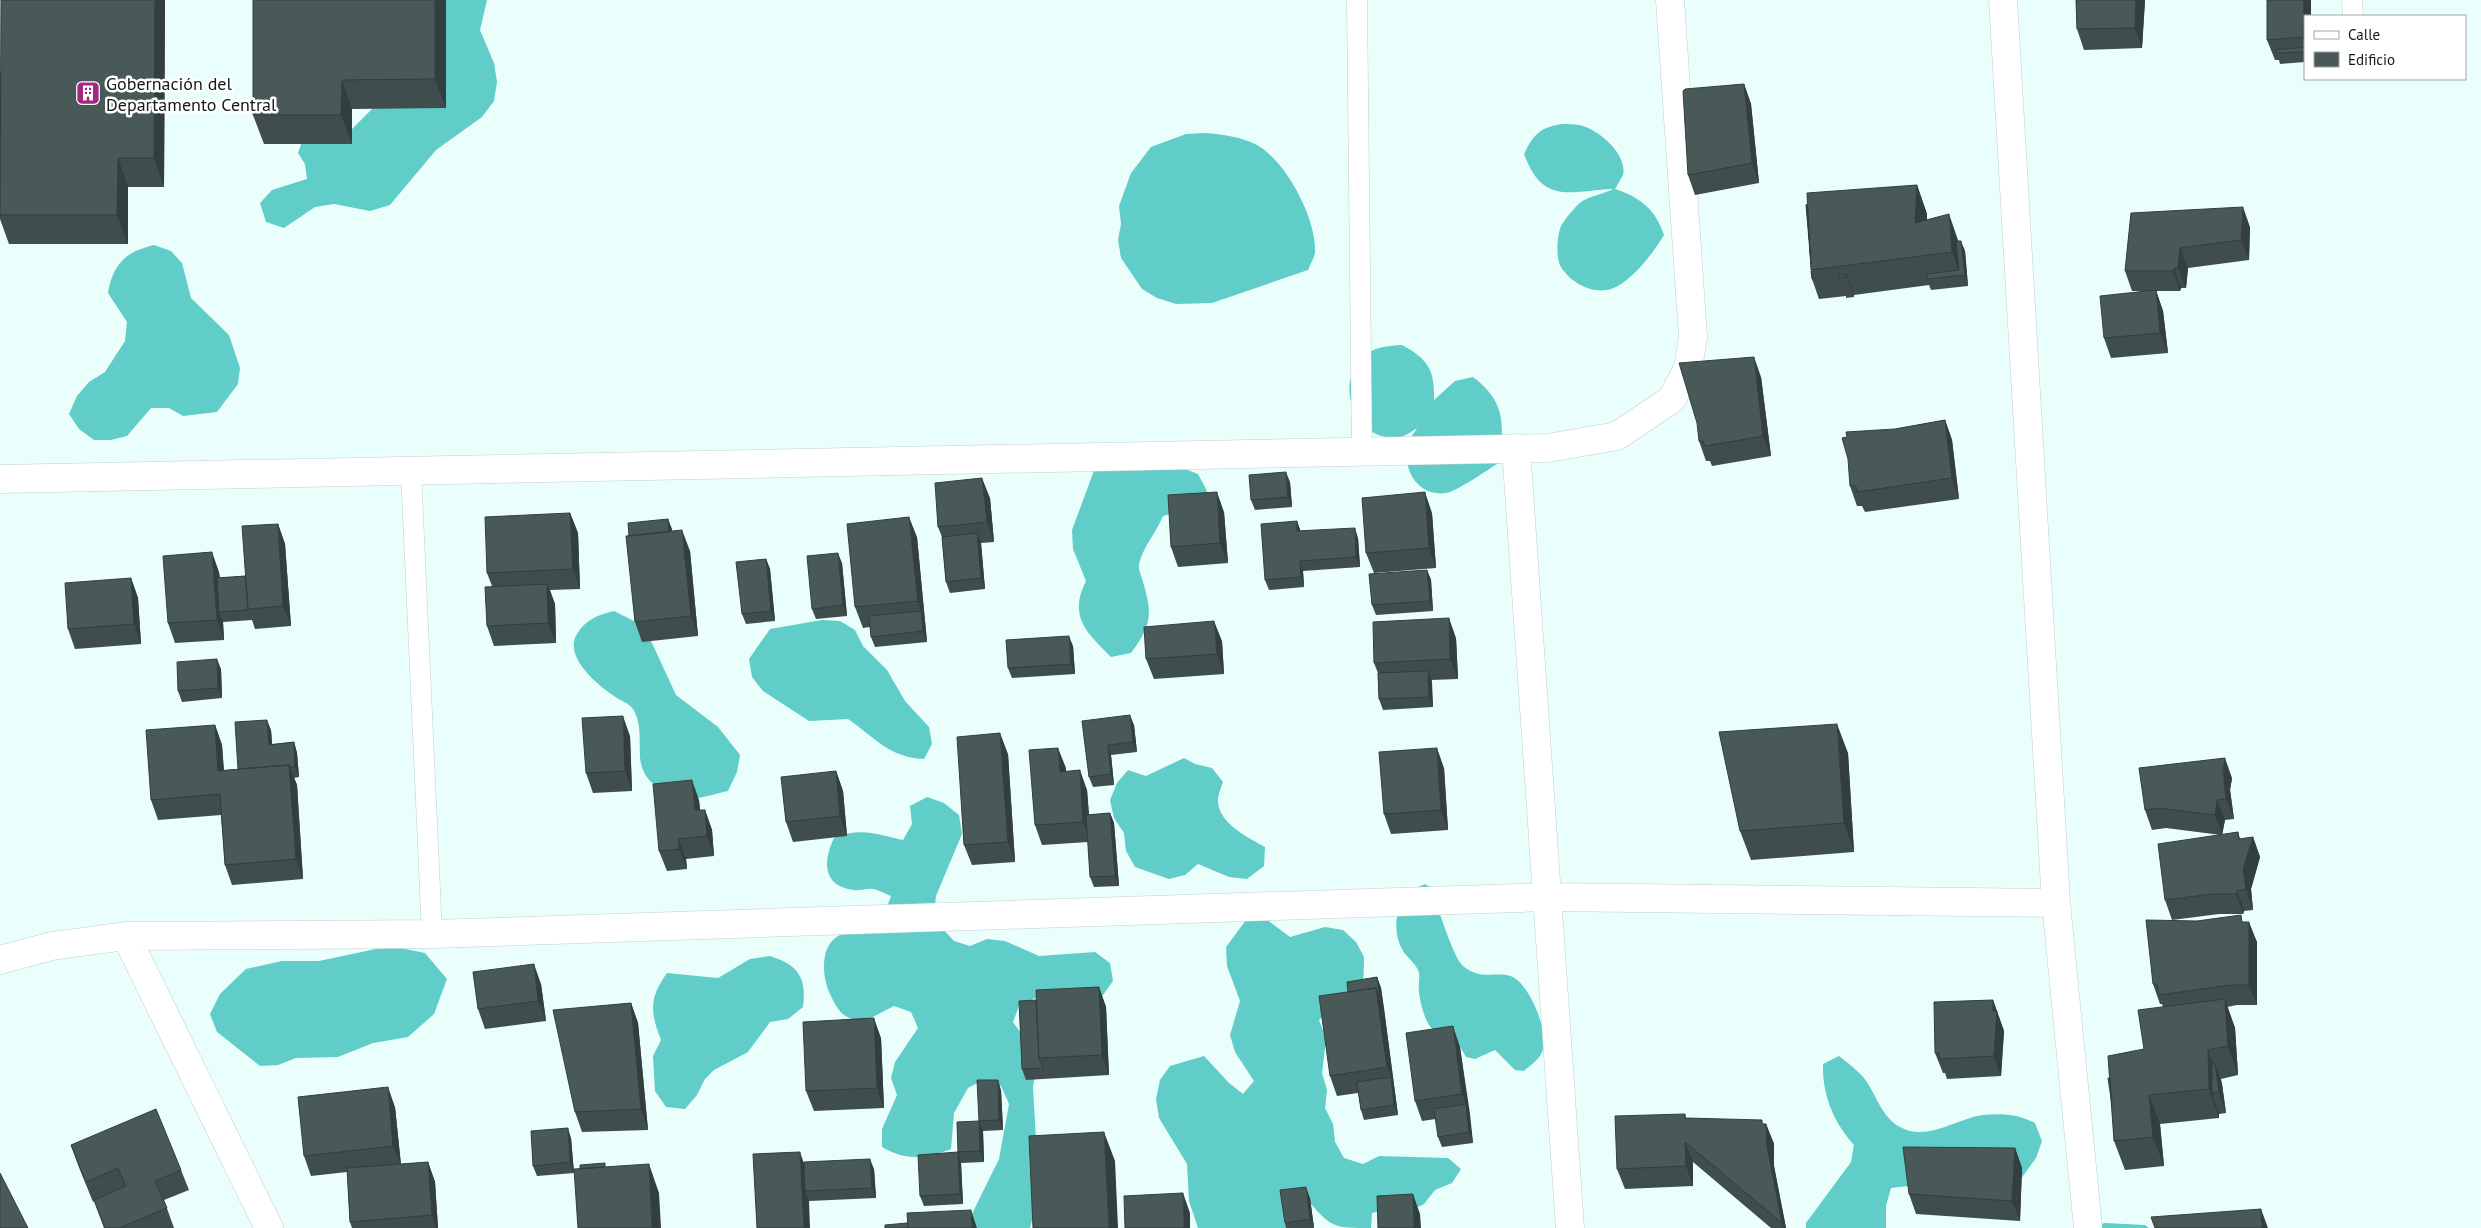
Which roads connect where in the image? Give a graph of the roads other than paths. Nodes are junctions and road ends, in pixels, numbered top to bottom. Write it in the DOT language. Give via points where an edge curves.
graph roads {
  1 [pos="1357,0"];
  2 [pos="1670,0"];
  3 [pos="2003,0"];
  4 [pos="2352,0"];
  5 [pos="2353,15"];
  6 [pos="1516,448"];
  7 [pos="1362,452"];
  8 [pos="411,471"];
  9 [pos="0,479"];
  10 [pos="1547,897"];
  11 [pos="2056,903"];
  12 [pos="432,934"];
  13 [pos="126,936"];
  14 [pos="0,960"];
  15 [pos="269,1228"];
  16 [pos="1570,1228"];
  17 [pos="2088,1228"];
  1 -- 7 [label="lane"];
  2 -- 6 [label="street" via="1693,337 1688,368 1672,399 1617,436 1548,448"];
  3 -- 11 [label="street"];
  4 -- 5 [label="lane"];
  6 -- 7 [label="street"];
  6 -- 10 [label="street"];
  7 -- 8 [label="street"];
  8 -- 9 [label="street"];
  8 -- 12 [label="lane"];
  10 -- 11 [label="street"];
  10 -- 12 [label="street"];
  10 -- 16 [label="street"];
  11 -- 17 [label="street"];
  12 -- 13 [label="street"];
  13 -- 14 [label="street" via="52,946"];
  13 -- 15 [label="street"];
}
